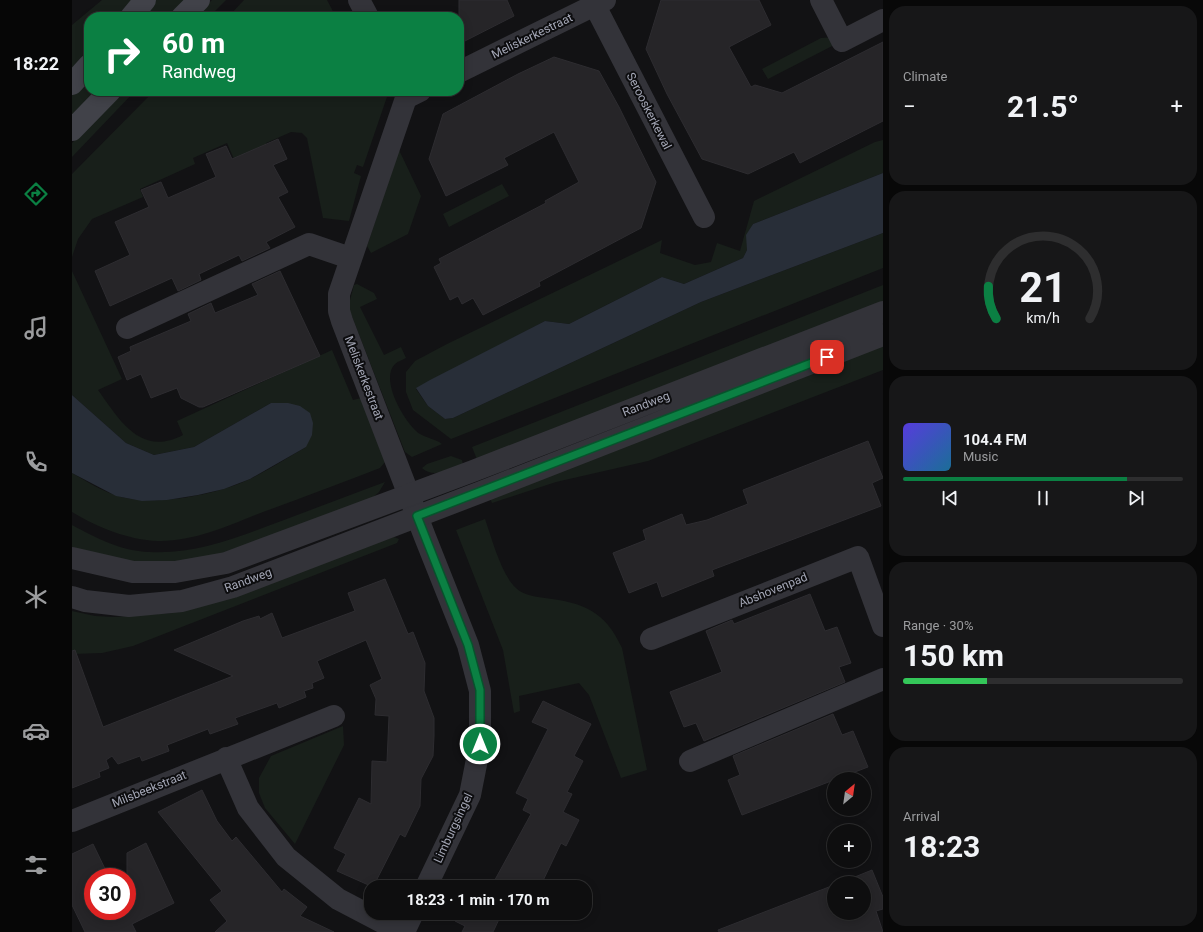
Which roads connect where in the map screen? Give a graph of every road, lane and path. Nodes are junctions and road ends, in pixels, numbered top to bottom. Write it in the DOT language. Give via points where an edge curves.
graph roads {
  1 [pos="145,0"];
  2 [pos="199,0"];
  3 [pos="359,0"];
  4 [pos="821,0"];
  5 [pos="597,2"];
  6 [pos="134,12"];
  7 [pos="187,12"];
  8 [pos="365,12"];
  9 [pos="883,20"];
  10 [pos="464,69"];
  11 [pos="84,71"];
  12 [pos="72,84"];
  13 [pos="105,96"];
  14 [pos="408,96"];
  15 [pos="72,130"];
  16 [pos="704,217"];
  17 [pos="350,258"];
  18 [pos="883,312"];
  19 [pos="126,328"];
  20 [pos="883,335"];
  21 [pos="409,495"];
  22 [pos="417,516"];
  23 [pos="72,558"];
  24 [pos="877,593"];
  25 [pos="72,597"];
  26 [pos="883,626"];
  27 [pos="651,639"];
  28 [pos="883,679"];
  29 [pos="334,716"];
  30 [pos="226,758"];
  31 [pos="690,761"];
  32 [pos="72,821"];
  33 [pos="429,880"];
  34 [pos="410,920"];
  35 [pos="401,932"];
  36 [pos="404,932"];
  1 -- 6 [label="main road"];
  2 -- 7 [label="main road"];
  3 -- 8 [label="street"];
  4 -- 9 [label="street" via="842,41"];
  5 -- 10 [label="street, Meliskerkestraat"];
  5 -- 16 [label="street, Serooskerkewal"];
  11 -- 12 [label="main road"];
  13 -- 15 [label="main road"];
  14 -- 17 [label="street, Meliskerkestraat"];
  17 -- 19 [label="street" via="309,244"];
  17 -- 21 [label="street, Meliskerkestraat" via="339,294 339,311"];
  18 -- 21 [label="street, Randweg"];
  20 -- 22 [label="street, Randweg"];
  21 -- 22 [label="street"];
  21 -- 23 [label="street, Randweg" via="226,563 175,572 133,572"];
  22 -- 25 [label="street, Randweg" via="232,587 182,601 129,606"];
  22 -- 33 [label="street, Limburgsingel" via="468,645 480,690 480,744 470,795"];
  24 -- 26 [label="street, Abshovenpad"];
  24 -- 27 [label="street, Abshovenpad" via="858,556"];
  28 -- 31 [label="street"];
  29 -- 30 [label="street, Milsbeekstraat"];
  30 -- 32 [label="street, Milsbeekstraat"];
  30 -- 35 [label="street" via="248,808 286,857 338,900"];
  34 -- 36 [label="street"];
}
